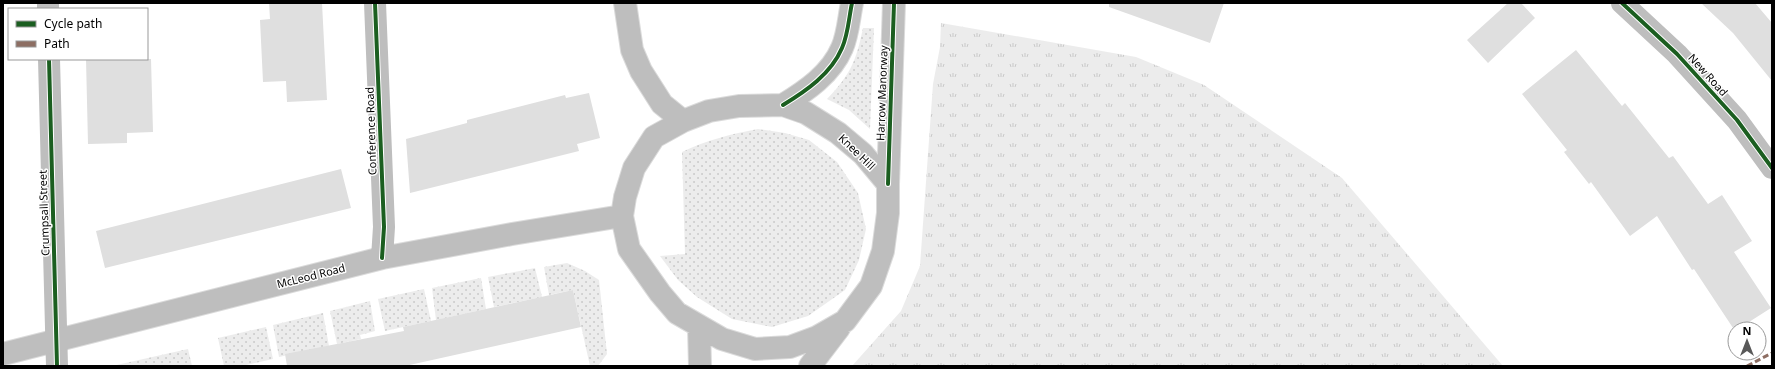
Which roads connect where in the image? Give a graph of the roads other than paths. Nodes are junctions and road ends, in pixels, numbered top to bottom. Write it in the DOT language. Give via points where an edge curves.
graph roads {
  1 [pos="375,3"];
  2 [pos="625,3"];
  3 [pos="852,3"];
  4 [pos="894,3"];
  5 [pos="1622,3"];
  6 [pos="49,60"];
  7 [pos="784,105"];
  8 [pos="683,121"];
  9 [pos="1772,168"];
  10 [pos="888,184"];
  11 [pos="622,216"];
  12 [pos="382,258"];
  13 [pos="845,321"];
  14 [pos="699,327"];
  15 [pos="56,340"];
  16 [pos="3,354"];
  17 [pos="57,366"];
  18 [pos="700,366"];
  19 [pos="810,366"];
  1 -- 12 [label="main road, Conference Road" via="384,227"];
  2 -- 8 [label="main road" via="632,50 641,71 662,104"];
  3 -- 7 [label="main road" via="842,48 828,69 808,90"];
  4 -- 10 [label="main road, Harrow Manorway"];
  5 -- 9 [label="main road, New Road" via="1677,54 1737,120"];
  6 -- 15 [label="main road, Crumpsall Street"];
  7 -- 8 [label="main road, Knee Hill" via="739,106 709,111"];
  7 -- 10 [label="main road, Knee Hill" via="806,113 838,133 863,154"];
  8 -- 11 [label="main road, Knee Hill" via="654,137 634,168"];
  10 -- 13 [label="main road, Knee Hill" via="888,213 883,251 871,286"];
  11 -- 12 [label="main road, McLeod Road"];
  11 -- 14 [label="main road, Knee Hill" via="629,249 644,272 677,313"];
  12 -- 15 [label="main road, McLeod Road"];
  13 -- 14 [label="main road, Knee Hill" via="817,337 790,347 755,349 722,339"];
  13 -- 19 [label="main road, Knee Hill"];
  14 -- 18 [label="main road"];
  15 -- 16 [label="main road, McLeod Road"];
  15 -- 17 [label="main road, Crumpsall Street"];
}
